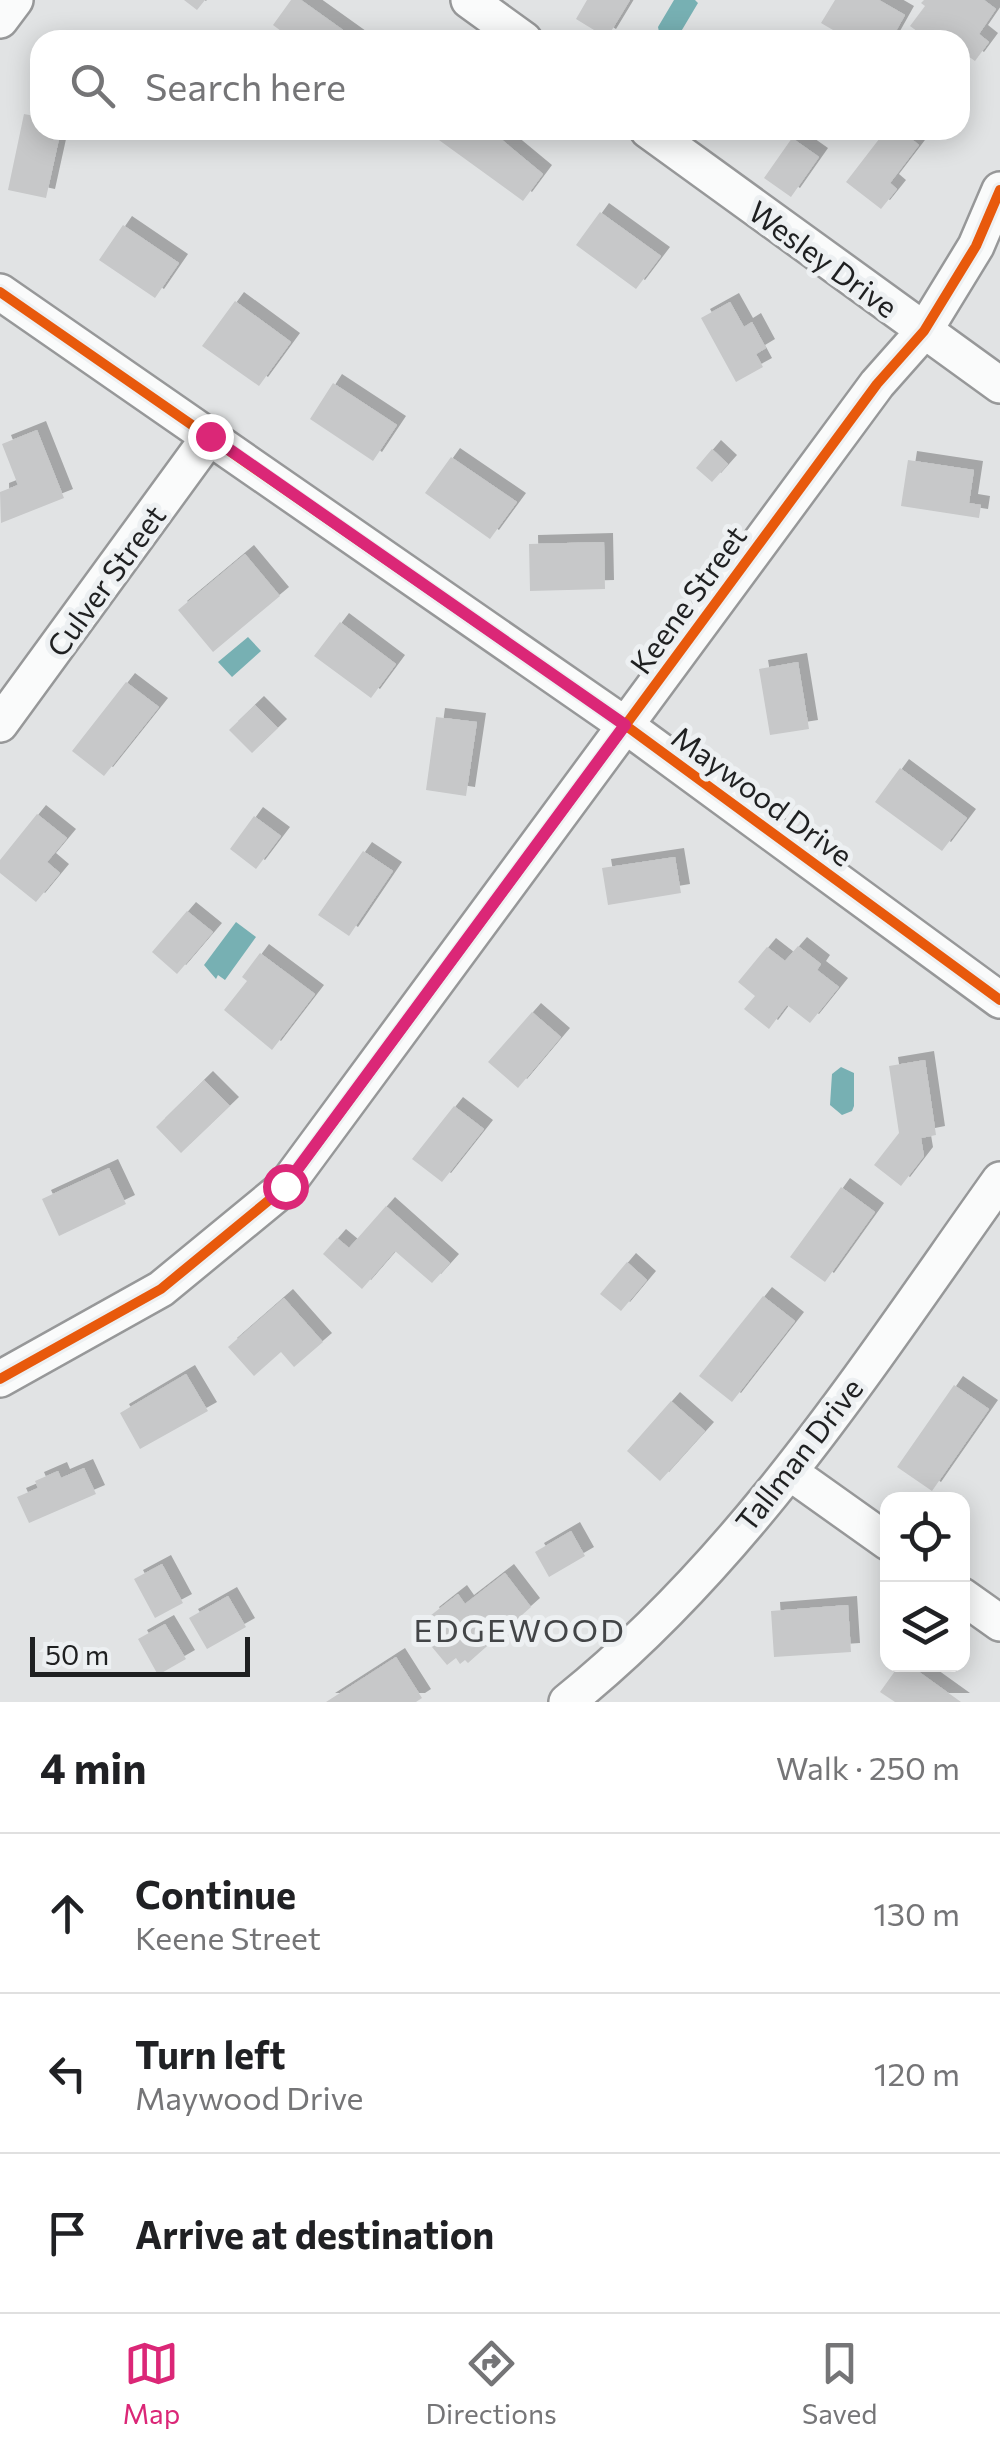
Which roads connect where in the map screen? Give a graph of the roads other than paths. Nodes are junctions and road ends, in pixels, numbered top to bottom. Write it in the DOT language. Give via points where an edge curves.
graph roads {
  1 [pos="15,0"];
  2 [pos="472,1"];
  3 [pos="0,20"];
  4 [pos="511,30"];
  5 [pos="662,140"];
  6 [pos="1000,190"];
  7 [pos="0,292"];
  8 [pos="924,331"];
  9 [pos="1000,385"];
  10 [pos="210,436"];
  11 [pos="0,724"];
  12 [pos="625,725"];
  13 [pos="1000,1000"];
  14 [pos="1000,1180"];
  15 [pos="0,1379"];
  16 [pos="791,1472"];
  17 [pos="880,1536"];
  18 [pos="970,1602"];
  19 [pos="1000,1623"];
  20 [pos="567,1702"];
  1 -- 3 [label="street"];
  2 -- 4 [label="street"];
  5 -- 8 [label="street, Wesley Drive"];
  6 -- 8 [label="street, Keene Street" via="976,246"];
  7 -- 10 [label="street, Maywood Drive"];
  8 -- 9 [label="street, Wesley Drive"];
  8 -- 12 [label="street, Keene Street" via="876,384"];
  10 -- 11 [label="street, Culver Street"];
  10 -- 12 [label="street, Maywood Drive"];
  12 -- 13 [label="street, Maywood Drive"];
  12 -- 15 [label="street, Keene Street" via="285,1186 162,1289"];
  14 -- 16 [label="street, Tallman Drive"];
  16 -- 17 [label="street"];
  16 -- 20 [label="street, Tallman Drive" via="667,1613"];
  18 -- 19 [label="street"];
}
